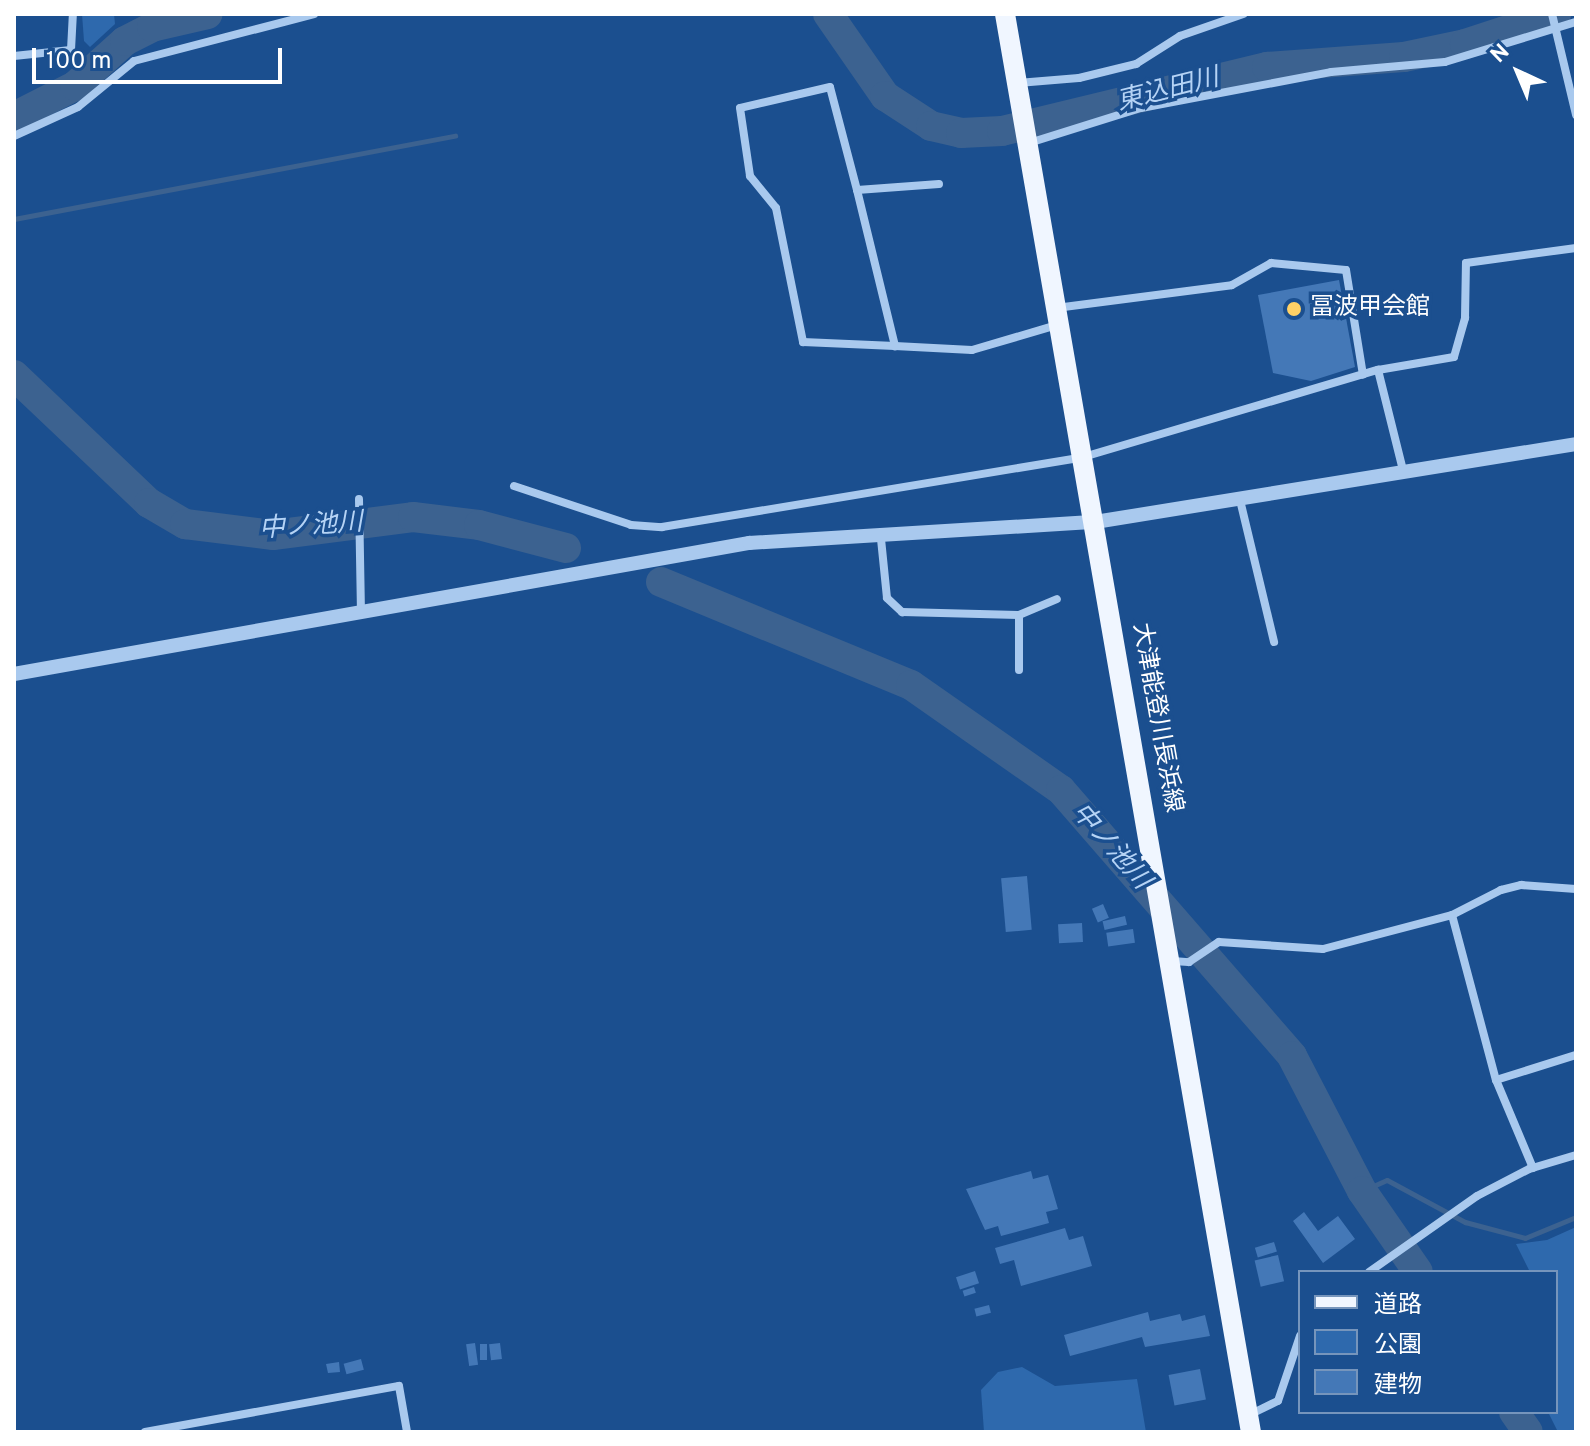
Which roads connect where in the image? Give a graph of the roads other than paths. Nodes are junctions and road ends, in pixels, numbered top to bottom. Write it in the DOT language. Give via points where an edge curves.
graph roads {
  1 [pos="73,14"];
  2 [pos="314,14"];
  3 [pos="1005,14"];
  4 [pos="1243,14"];
  5 [pos="1554,22"];
  6 [pos="1576,22"];
  7 [pos="14,56"];
  8 [pos="1019,93"];
  9 [pos="1576,115"];
  10 [pos="14,136"];
  11 [pos="1028,140"];
  12 [pos="939,184"];
  13 [pos="857,190"];
  14 [pos="1576,248"];
  15 [pos="1057,316"];
  16 [pos="895,346"];
  17 [pos="1378,370"];
  18 [pos="1363,375"];
  19 [pos="1576,444"];
  20 [pos="1080,458"];
  21 [pos="1404,474"];
  22 [pos="514,486"];
  23 [pos="359,499"];
  24 [pos="1240,500"];
  25 [pos="1095,522"];
  26 [pos="881,539"];
  27 [pos="1057,599"];
  28 [pos="361,611"];
  29 [pos="1019,615"];
  30 [pos="1274,642"];
  31 [pos="1019,670"];
  32 [pos="14,674"];
  33 [pos="1576,889"];
  34 [pos="1452,915"];
  35 [pos="1177,956"];
  36 [pos="1576,1055"];
  37 [pos="1496,1080"];
  38 [pos="1576,1155"];
  39 [pos="1533,1168"];
  40 [pos="1372,1270"];
  41 [pos="1298,1342"];
  42 [pos="1250,1424"];
  43 [pos="145,1432"];
  44 [pos="407,1432"];
  1 -- 7 [label="street" via="71,50"];
  2 -- 10 [label="street" via="134,61 78,107"];
  3 -- 8 [label="main road, 大津能登川長浜線"];
  4 -- 8 [label="street" via="1180,36 1136,64"];
  5 -- 6 [label="street"];
  5 -- 9 [label="street"];
  5 -- 11 [label="street" via="1445,62 1322,73 1141,108"];
  8 -- 11 [label="main road, 大津能登川長浜線"];
  11 -- 15 [label="main road, 大津能登川長浜線"];
  12 -- 13 [label="street"];
  13 -- 16 [label="street"];
  13 -- 16 [label="street" via="830,87 740,108 750,176 776,208 803,342"];
  14 -- 17 [label="street" via="1466,263 1465,318 1454,357"];
  15 -- 16 [label="street" via="972,350"];
  15 -- 18 [label="street" via="1232,285 1271,263 1346,270"];
  15 -- 20 [label="main road, 大津能登川長浜線"];
  17 -- 18 [label="street"];
  17 -- 21 [label="street"];
  18 -- 20 [label="street"];
  19 -- 21 [label="street"];
  20 -- 22 [label="street" via="662,527 631,525"];
  20 -- 25 [label="main road, 大津能登川長浜線"];
  21 -- 24 [label="street"];
  23 -- 28 [label="street"];
  24 -- 25 [label="street"];
  24 -- 30 [label="street"];
  25 -- 26 [label="street"];
  25 -- 35 [label="main road, 大津能登川長浜線" via="1152,846"];
  26 -- 28 [label="street" via="749,543"];
  26 -- 29 [label="street" via="887,598 902,612"];
  27 -- 29 [label="street"];
  28 -- 32 [label="street"];
  29 -- 31 [label="street"];
  33 -- 34 [label="street" via="1521,885"];
  34 -- 35 [label="street" via="1323,949 1219,942"];
  34 -- 37 [label="street"];
  35 -- 42 [label="main road, 大津能登川長浜線"];
  36 -- 37 [label="street"];
  37 -- 39 [label="street"];
  38 -- 39 [label="street"];
  39 -- 40 [label="street" via="1458,1209"];
  41 -- 42 [label="street" via="1278,1401"];
  43 -- 44 [label="street" via="399,1386"];
}
